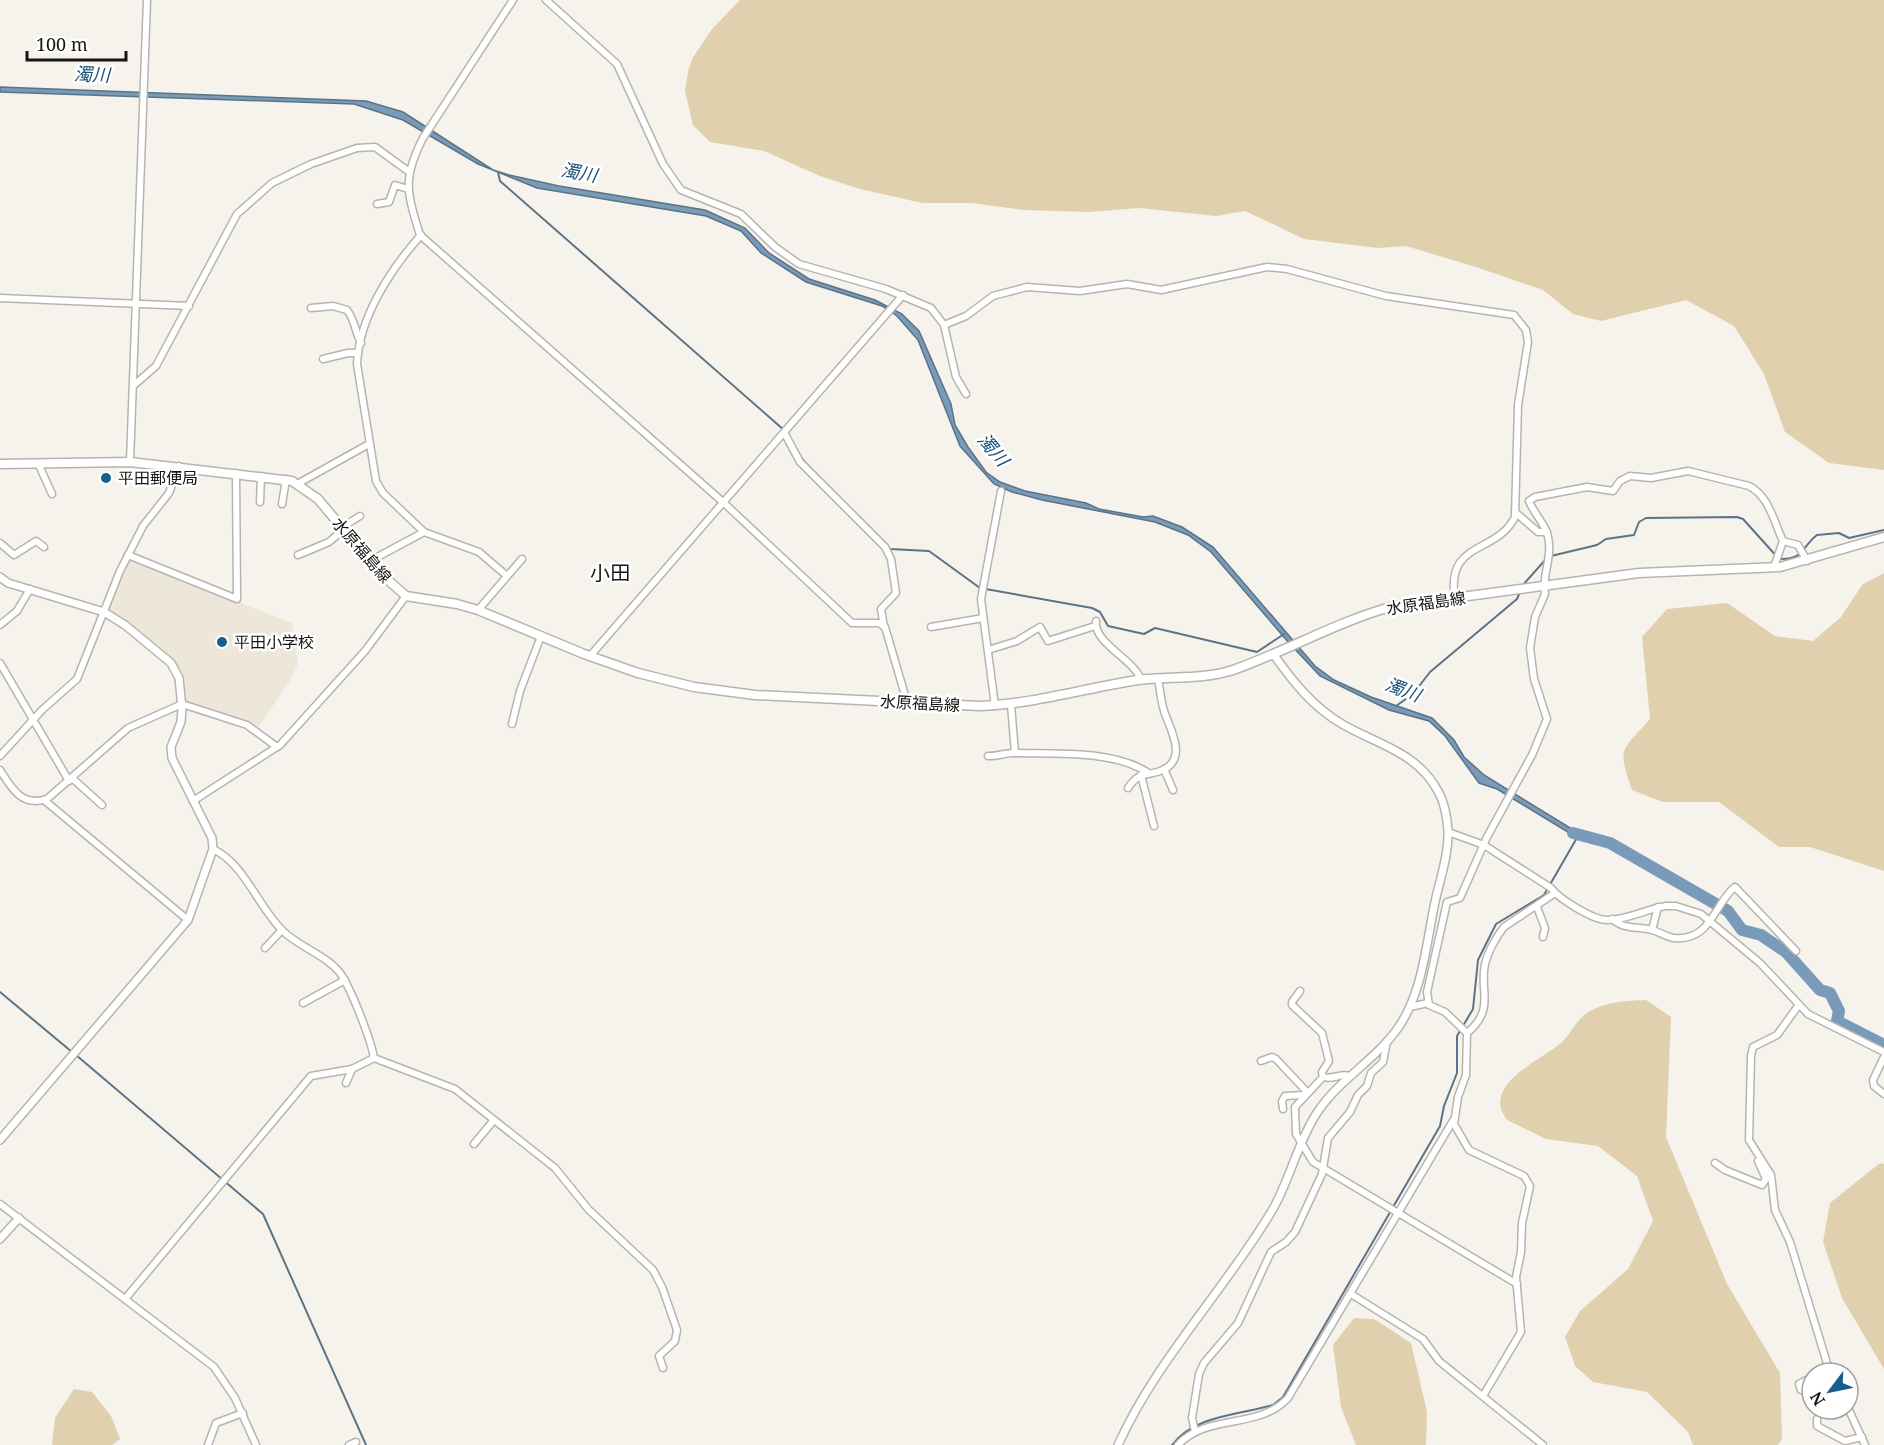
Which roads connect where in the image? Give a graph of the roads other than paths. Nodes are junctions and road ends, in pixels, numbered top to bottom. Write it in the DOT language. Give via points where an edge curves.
graph roads {
  1 [pos="147,0"];
  2 [pos="513,0"];
  3 [pos="546,0"];
  4 [pos="408,171"];
  5 [pos="408,189"];
  6 [pos="377,204"];
  7 [pos="421,236"];
  8 [pos="903,295"];
  9 [pos="0,298"];
  10 [pos="136,303"];
  11 [pos="189,306"];
  12 [pos="311,308"];
  13 [pos="944,325"];
  14 [pos="360,344"];
  15 [pos="358,353"];
  16 [pos="322,359"];
  17 [pos="133,386"];
  18 [pos="966,394"];
  19 [pos="784,434"];
  20 [pos="369,444"];
  21 [pos="130,462"];
  22 [pos="38,463"];
  23 [pos="0,464"];
  24 [pos="179,466"];
  25 [pos="236,473"];
  26 [pos="261,476"];
  27 [pos="286,479"];
  28 [pos="299,483"];
  29 [pos="1001,491"];
  30 [pos="52,494"];
  31 [pos="260,502"];
  32 [pos="724,503"];
  33 [pos="282,504"];
  34 [pos="1515,512"];
  35 [pos="360,516"];
  36 [pos="343,528"];
  37 [pos="424,532"];
  38 [pos="1547,532"];
  39 [pos="1884,537"];
  40 [pos="1783,541"];
  41 [pos="0,543"];
  42 [pos="44,547"];
  43 [pos="128,555"];
  44 [pos="298,555"];
  45 [pos="522,559"];
  46 [pos="370,561"];
  47 [pos="1807,561"];
  48 [pos="1773,567"];
  49 [pos="507,576"];
  50 [pos="0,577"];
  51 [pos="1543,585"];
  52 [pos="30,589"];
  53 [pos="406,596"];
  54 [pos="1455,599"];
  55 [pos="477,610"];
  56 [pos="104,612"];
  57 [pos="983,618"];
  58 [pos="0,625"];
  59 [pos="885,627"];
  60 [pos="931,627"];
  61 [pos="541,636"];
  62 [pos="988,650"];
  63 [pos="1274,655"];
  64 [pos="590,656"];
  65 [pos="0,663"];
  66 [pos="1158,679"];
  67 [pos="1141,680"];
  68 [pos="907,702"];
  69 [pos="182,704"];
  70 [pos="1011,705"];
  71 [pos="995,706"];
  72 [pos="33,720"];
  73 [pos="512,724"];
  74 [pos="277,747"];
  75 [pos="1015,753"];
  76 [pos="0,756"];
  77 [pos="988,756"];
  78 [pos="1164,769"];
  79 [pos="0,770"];
  80 [pos="1144,774"];
  81 [pos="70,779"];
  82 [pos="1128,788"];
  83 [pos="1173,790"];
  84 [pos="44,800"];
  85 [pos="193,801"];
  86 [pos="102,805"];
  87 [pos="1154,826"];
  88 [pos="1448,832"];
  89 [pos="1484,844"];
  90 [pos="213,849"];
  91 [pos="1551,888"];
  92 [pos="1537,907"];
  93 [pos="1658,908"];
  94 [pos="1612,919"];
  95 [pos="188,920"];
  96 [pos="1711,923"];
  97 [pos="282,930"];
  98 [pos="1652,930"];
  99 [pos="1543,937"];
  100 [pos="265,948"];
  101 [pos="1796,951"];
  102 [pos="345,980"];
  103 [pos="1300,991"];
  104 [pos="303,1003"];
  105 [pos="1428,1003"];
  106 [pos="1798,1006"];
  107 [pos="1410,1007"];
  108 [pos="1463,1030"];
  109 [pos="1387,1041"];
  110 [pos="1884,1054"];
  111 [pos="374,1058"];
  112 [pos="1261,1061"];
  113 [pos="352,1069"];
  114 [pos="1350,1076"];
  115 [pos="1323,1077"];
  116 [pos="346,1083"];
  117 [pos="1305,1094"];
  118 [pos="1884,1094"];
  119 [pos="1283,1109"];
  120 [pos="1454,1118"];
  121 [pos="494,1120"];
  122 [pos="0,1140"];
  123 [pos="474,1144"];
  124 [pos="1302,1145"];
  125 [pos="1757,1155"];
  126 [pos="1715,1163"];
  127 [pos="1323,1168"];
  128 [pos="0,1204"];
  129 [pos="1394,1209"];
  130 [pos="19,1218"];
  131 [pos="0,1239"];
  132 [pos="1517,1284"];
  133 [pos="1351,1294"];
  134 [pos="125,1299"];
  135 [pos="1826,1361"];
  136 [pos="663,1368"];
  137 [pos="1800,1383"];
  138 [pos="1800,1390"];
  139 [pos="1483,1396"];
  140 [pos="243,1413"];
  141 [pos="1817,1421"];
  142 [pos="1854,1421"];
  143 [pos="1193,1427"];
  144 [pos="1862,1437"];
  145 [pos="208,1445"];
  146 [pos="256,1445"];
  147 [pos="1118,1445"];
  148 [pos="1178,1445"];
  149 [pos="1543,1445"];
  150 [pos="1865,1445"];
  1 -- 10 [label="street"];
  2 -- 4 [label="street" via="423,138"];
  3 -- 8 [label="street" via="617,64 663,164 681,190 741,214 799,264"];
  4 -- 5 [label="street"];
  4 -- 11 [label="street" via="370,147 338,154 282,176 237,214"];
  5 -- 6 [label="street" via="394,186 389,201"];
  5 -- 7 [label="street"];
  7 -- 14 [label="street" via="385,281"];
  7 -- 32 [label="street"];
  8 -- 13 [label="street" via="931,308"];
  8 -- 19 [label="street"];
  9 -- 10 [label="street"];
  10 -- 11 [label="street"];
  10 -- 17 [label="street"];
  11 -- 17 [label="street" via="154,369"];
  12 -- 14 [label="street" via="333,306 347,310"];
  13 -- 18 [label="street" via="956,377"];
  13 -- 34 [label="street" via="966,316 993,296 1027,287 1080,291 1127,284 1161,290 1267,267 1416,302 1506,312 1519,319 1528,342 1518,405"];
  14 -- 15 [label="street"];
  15 -- 16 [label="street"];
  15 -- 20 [label="street"];
  17 -- 21 [label="street"];
  19 -- 32 [label="street"];
  19 -- 59 [label="street" via="800,462 890,555 896,593 881,609"];
  20 -- 28 [label="street"];
  20 -- 37 [label="street" via="379,488"];
  21 -- 22 [label="main road, 水原福島線"];
  21 -- 24 [label="main road, 水原福島線"];
  22 -- 23 [label="main road, 水原福島線"];
  22 -- 30 [label="street"];
  24 -- 25 [label="main road, 水原福島線"];
  24 -- 43 [label="street" via="169,493 143,526"];
  25 -- 26 [label="main road, 水原福島線"];
  25 -- 43 [label="street" via="237,599"];
  26 -- 27 [label="main road, 水原福島線"];
  26 -- 31 [label="street"];
  27 -- 28 [label="main road, 水原福島線"];
  27 -- 33 [label="street"];
  28 -- 36 [label="main road, 水原福島線"];
  29 -- 57 [label="street" via="981,599"];
  32 -- 59 [label="street" via="852,623 879,623"];
  32 -- 64 [label="street"];
  34 -- 38 [label="street" via="1538,532"];
  34 -- 54 [label="street" via="1507,528 1457,566 1452,582"];
  35 -- 36 [label="street"];
  36 -- 44 [label="street" via="329,542"];
  36 -- 46 [label="main road, 水原福島線"];
  37 -- 46 [label="street"];
  37 -- 49 [label="street" via="479,552"];
  38 -- 40 [label="street" via="1529,503 1532,498 1587,487 1610,492 1630,476 1652,478 1688,471 1757,490"];
  38 -- 51 [label="street" via="1549,566"];
  39 -- 47 [label="main road, 水原福島線"];
  40 -- 47 [label="street" via="1798,545"];
  40 -- 48 [label="street"];
  41 -- 42 [label="street" via="14,555 36,541"];
  43 -- 56 [label="street"];
  45 -- 49 [label="street"];
  46 -- 53 [label="main road, 水原福島線"];
  47 -- 48 [label="main road, 水原福島線"];
  48 -- 51 [label="main road, 水原福島線" via="1640,573"];
  49 -- 55 [label="street"];
  50 -- 52 [label="street"];
  51 -- 54 [label="main road, 水原福島線"];
  51 -- 89 [label="street" via="1545,594 1535,617 1530,648 1534,679 1547,719 1509,802"];
  52 -- 56 [label="street"];
  52 -- 58 [label="street" via="17,611"];
  53 -- 55 [label="main road, 水原福島線"];
  53 -- 74 [label="street" via="365,651"];
  54 -- 63 [label="main road, 水原福島線" via="1371,612"];
  55 -- 61 [label="main road, 水原福島線"];
  56 -- 69 [label="street" via="171,663 179,678"];
  56 -- 72 [label="street" via="77,679"];
  57 -- 60 [label="street"];
  57 -- 62 [label="street"];
  59 -- 68 [label="street"];
  61 -- 64 [label="main road, 水原福島線"];
  61 -- 73 [label="street"];
  62 -- 67 [label="street" via="1017,641 1041,627 1047,641 1095,624 1103,640"];
  62 -- 71 [label="street"];
  63 -- 66 [label="main road, 水原福島線" via="1219,674"];
  63 -- 88 [label="street" via="1296,686 1324,711 1416,762 1440,794"];
  64 -- 68 [label="main road, 水原福島線" via="694,687 755,695"];
  65 -- 72 [label="street"];
  66 -- 67 [label="main road, 水原福島線"];
  66 -- 78 [label="street" via="1164,711 1176,741 1174,758"];
  67 -- 70 [label="main road, 水原福島線"];
  68 -- 71 [label="main road, 水原福島線"];
  69 -- 74 [label="street" via="247,725"];
  69 -- 81 [label="street" via="128,728"];
  69 -- 85 [label="street" via="172,758"];
  70 -- 71 [label="main road, 水原福島線"];
  70 -- 75 [label="street"];
  72 -- 76 [label="street"];
  72 -- 81 [label="street"];
  74 -- 85 [label="street"];
  75 -- 77 [label="street"];
  75 -- 80 [label="street" via="1071,753 1136,765"];
  78 -- 80 [label="street"];
  78 -- 83 [label="street"];
  79 -- 84 [label="street" via="21,798"];
  80 -- 82 [label="street"];
  80 -- 87 [label="street"];
  81 -- 84 [label="street"];
  81 -- 86 [label="street"];
  84 -- 95 [label="street"];
  85 -- 90 [label="street" via="212,838"];
  88 -- 89 [label="street"];
  88 -- 107 [label="street" via="1420,976"];
  89 -- 91 [label="street"];
  89 -- 105 [label="street" via="1460,898 1447,902 1427,992"];
  90 -- 95 [label="street"];
  90 -- 97 [label="street" via="231,861"];
  91 -- 92 [label="street"];
  91 -- 94 [label="street" via="1602,920"];
  92 -- 99 [label="street" via="1545,928"];
  92 -- 108 [label="street" via="1503,927 1497,935 1485,965 1485,1003 1475,1026"];
  93 -- 94 [label="street"];
  93 -- 96 [label="street" via="1688,909"];
  93 -- 98 [label="street"];
  94 -- 98 [label="street" via="1624,926"];
  95 -- 122 [label="street"];
  96 -- 98 [label="street" via="1682,938"];
  96 -- 101 [label="street" via="1735,887"];
  96 -- 106 [label="street" via="1760,963"];
  97 -- 100 [label="street"];
  97 -- 102 [label="street"];
  102 -- 104 [label="street"];
  102 -- 111 [label="street"];
  103 -- 115 [label="street" via="1292,1005 1318,1027 1329,1056"];
  105 -- 107 [label="street"];
  105 -- 108 [label="street" via="1445,1012"];
  106 -- 110 [label="street"];
  106 -- 125 [label="street" via="1778,1035 1758,1043 1751,1056 1749,1140"];
  107 -- 109 [label="street"];
  108 -- 120 [label="street" via="1466,1075"];
  109 -- 114 [label="street"];
  109 -- 127 [label="street" via="1383,1062 1371,1073 1350,1112 1328,1138"];
  110 -- 118 [label="street" via="1873,1080"];
  111 -- 113 [label="street"];
  111 -- 121 [label="street" via="455,1089"];
  112 -- 117 [label="street" via="1276,1059"];
  113 -- 116 [label="street"];
  113 -- 134 [label="street" via="311,1076 303,1084"];
  114 -- 115 [label="street" via="1343,1073"];
  114 -- 124 [label="street" via="1316,1114"];
  115 -- 117 [label="street"];
  117 -- 119 [label="street" via="1285,1096"];
  117 -- 124 [label="street" via="1294,1115"];
  120 -- 129 [label="street"];
  120 -- 132 [label="street" via="1468,1150 1518,1172 1530,1186 1522,1223"];
  121 -- 123 [label="street"];
  121 -- 136 [label="street" via="541,1154 589,1210 653,1270 677,1330 675,1341 659,1356"];
  124 -- 127 [label="street" via="1313,1162"];
  124 -- 147 [label="street" via="1272,1210 1146,1391"];
  125 -- 126 [label="street" via="1766,1179 1762,1185"];
  125 -- 135 [label="street" via="1772,1175 1774,1206 1790,1242"];
  127 -- 129 [label="street"];
  127 -- 143 [label="street" via="1295,1232 1271,1252 1238,1323 1204,1363 1199,1374"];
  128 -- 130 [label="street"];
  129 -- 132 [label="street"];
  129 -- 133 [label="street"];
  130 -- 131 [label="street"];
  130 -- 134 [label="street"];
  132 -- 139 [label="street" via="1521,1332"];
  133 -- 139 [label="street" via="1423,1339 1434,1356"];
  133 -- 143 [label="street" via="1284,1402 1262,1414"];
  134 -- 140 [label="street" via="214,1367"];
  137 -- 138 [label="street"];
  139 -- 149 [label="street"];
  140 -- 145 [label="street" via="216,1423"];
  140 -- 146 [label="street"];
  141 -- 144 [label="street" via="1817,1426 1845,1441"];
  142 -- 144 [label="street"];
  143 -- 148 [label="street"];
  144 -- 150 [label="street"];
}
